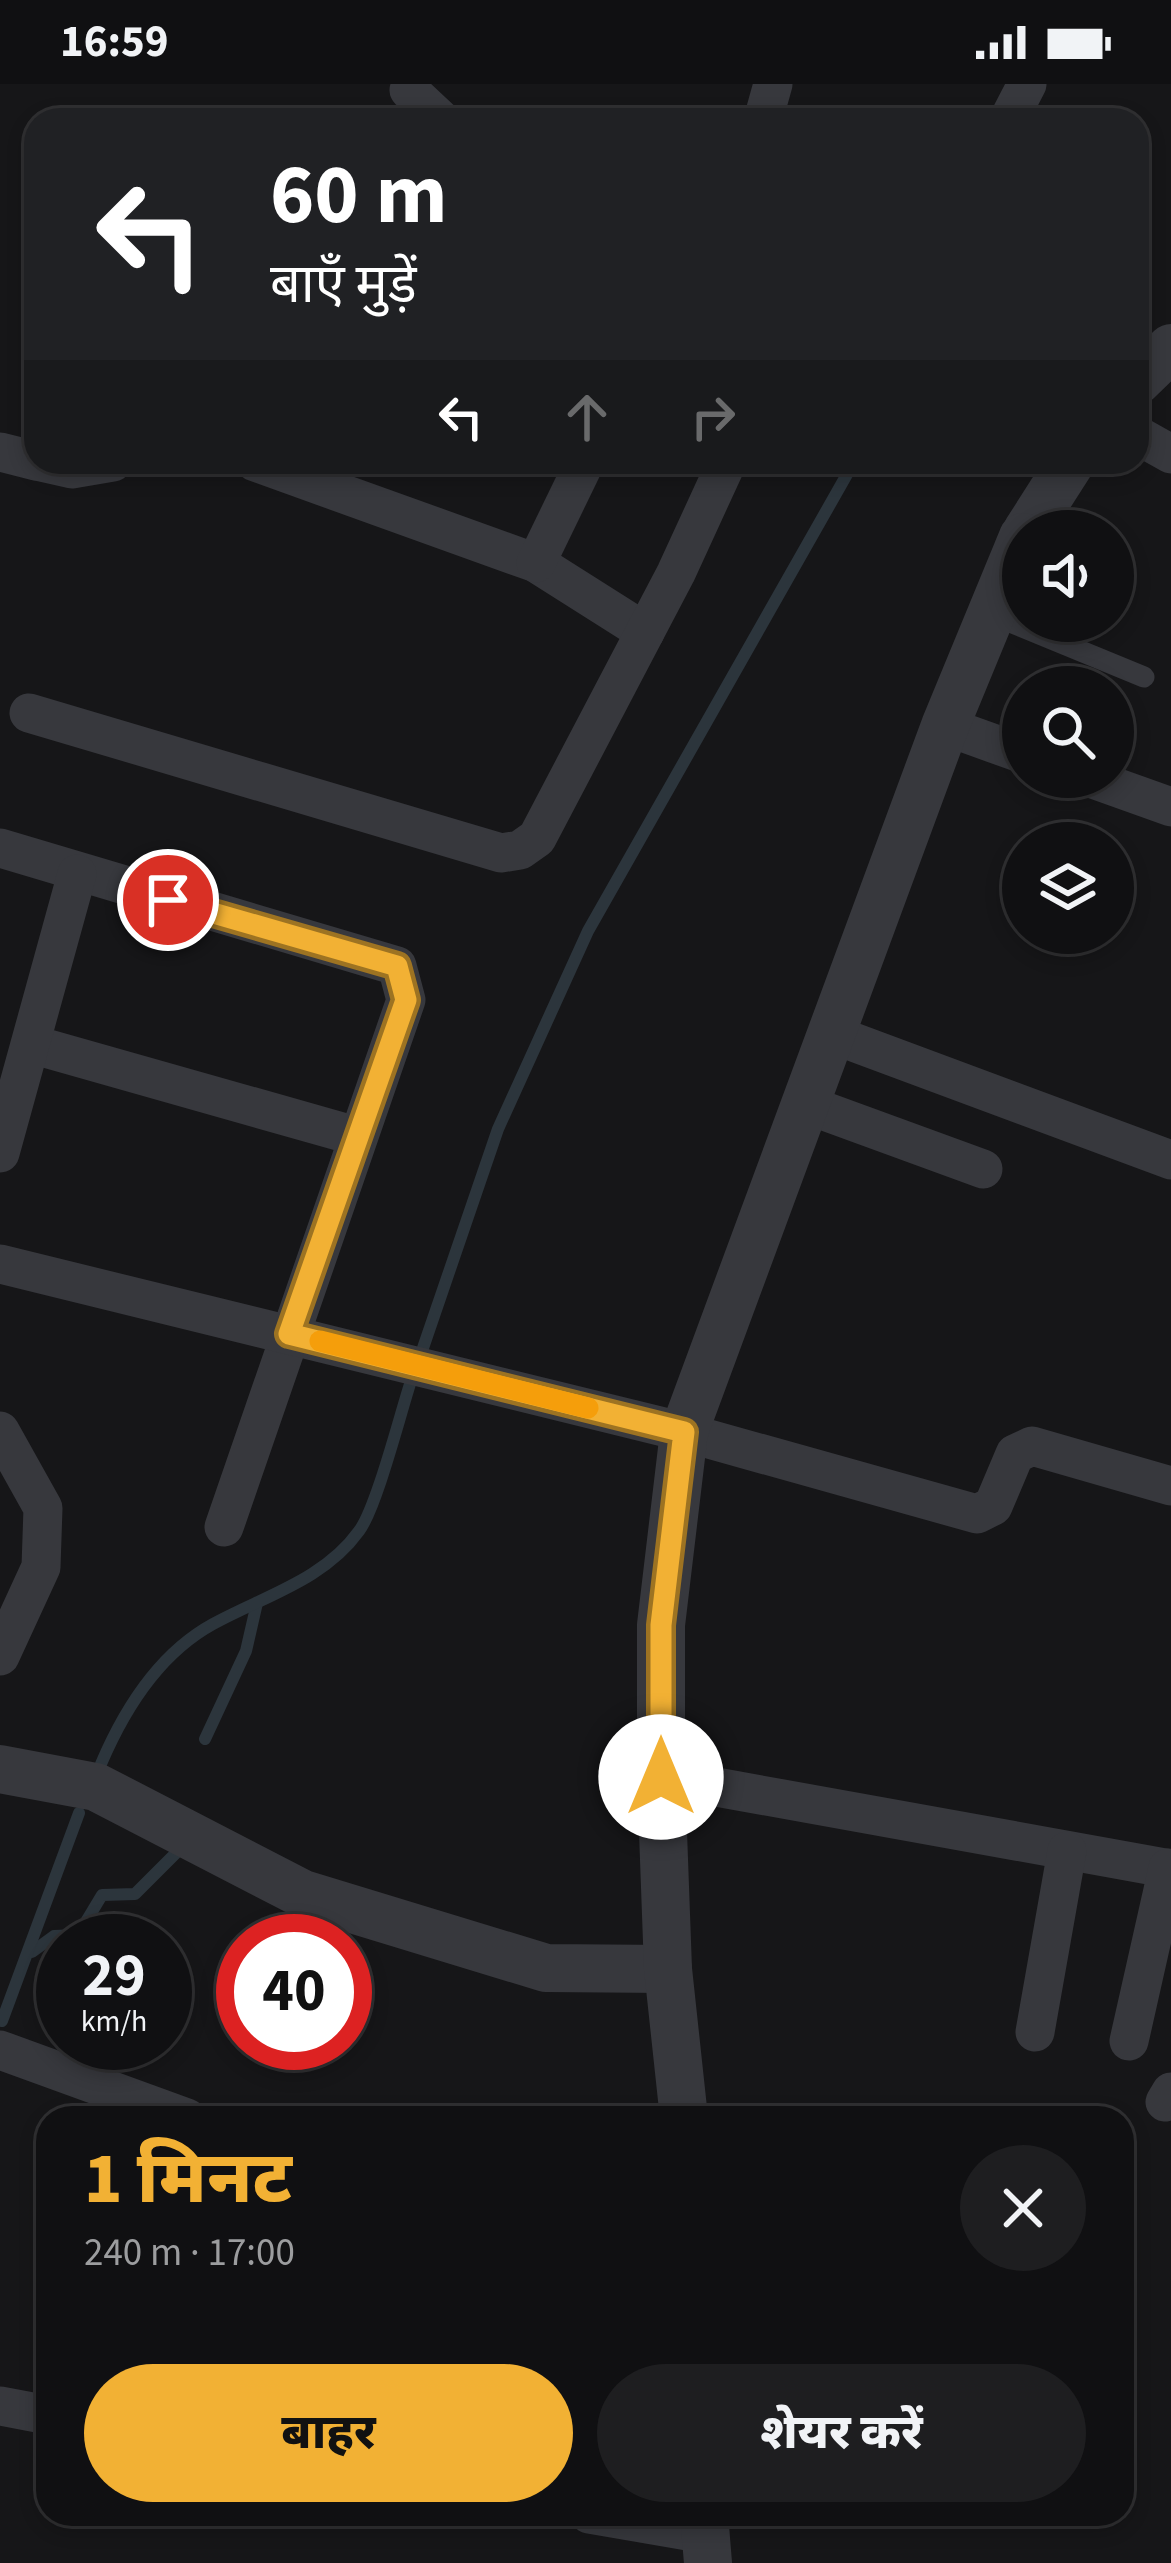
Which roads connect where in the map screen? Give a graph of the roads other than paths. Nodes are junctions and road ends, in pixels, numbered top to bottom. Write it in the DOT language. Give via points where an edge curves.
graph roads {
  1 [pos="410,90"];
  2 [pos="429,108"];
  3 [pos="1171,348"];
  4 [pos="1149,369"];
  5 [pos="288,474"];
  6 [pos="579,474"];
  7 [pos="721,474"];
  8 [pos="1063,474"];
  9 [pos="1040,510"];
  10 [pos="536,563"];
  11 [pos="1002,592"];
  12 [pos="993,615"];
  13 [pos="645,632"];
  14 [pos="1144,677"];
  15 [pos="28,712"];
  16 [pos="945,726"];
  17 [pos="1002,746"];
  18 [pos="1134,794"];
  19 [pos="1171,807"];
  20 [pos="0,848"];
  21 [pos="76,874"];
  22 [pos="830,1033"];
  23 [pos="31,1044"];
  24 [pos="805,1104"];
  25 [pos="356,1136"];
  26 [pos="0,1153"];
  27 [pos="1171,1160"];
  28 [pos="982,1169"];
  29 [pos="0,1264"];
  30 [pos="289,1334"];
  31 [pos="0,1431"];
  32 [pos="684,1432"];
  33 [pos="1171,1486"];
  34 [pos="224,1527"];
  35 [pos="0,1655"];
  36 [pos="0,1769"];
  37 [pos="661,1777"];
  38 [pos="1067,1851"];
  39 [pos="1170,1869"];
  40 [pos="668,1969"];
  41 [pos="1035,2032"];
  42 [pos="1130,2042"];
  43 [pos="0,2050"];
  44 [pos="154,2106"];
  45 [pos="683,2106"];
  46 [pos="0,2406"];
  47 [pos="36,2413"];
  48 [pos="650,2526"];
  49 [pos="706,2537"];
  1 -- 2 [label="street"];
  3 -- 4 [label="street"];
  5 -- 10 [label="street"];
  6 -- 10 [label="street"];
  7 -- 13 [label="street"];
  8 -- 9 [label="street"];
  10 -- 13 [label="street"];
  11 -- 12 [label="street"];
  12 -- 14 [label="lane"];
  12 -- 16 [label="street"];
  13 -- 15 [label="street" via="537,838 501,853"];
  16 -- 17 [label="street"];
  16 -- 22 [label="street"];
  18 -- 19 [label="street"];
  20 -- 21 [label="street"];
  21 -- 23 [label="street"];
  21 -- 25 [label="street" via="397,966 406,1000"];
  22 -- 24 [label="street"];
  22 -- 27 [label="street"];
  23 -- 25 [label="street"];
  23 -- 26 [label="street"];
  24 -- 28 [label="street"];
  24 -- 32 [label="street"];
  25 -- 30 [label="street"];
  29 -- 30 [label="street"];
  30 -- 32 [label="street"];
  30 -- 34 [label="street"];
  31 -- 35 [label="street" via="43,1508 41,1567"];
  32 -- 33 [label="street" via="977,1514 993,1506 1022,1447"];
  32 -- 37 [label="street" via="661,1625"];
  36 -- 40 [label="street" via="96,1787 303,1894 546,1968"];
  37 -- 38 [label="street"];
  37 -- 40 [label="street"];
  38 -- 39 [label="street"];
  38 -- 41 [label="street"];
  39 -- 42 [label="street"];
  40 -- 45 [label="street"];
  43 -- 44 [label="street"];
  46 -- 47 [label="street"];
  48 -- 49 [label="street"];
}
